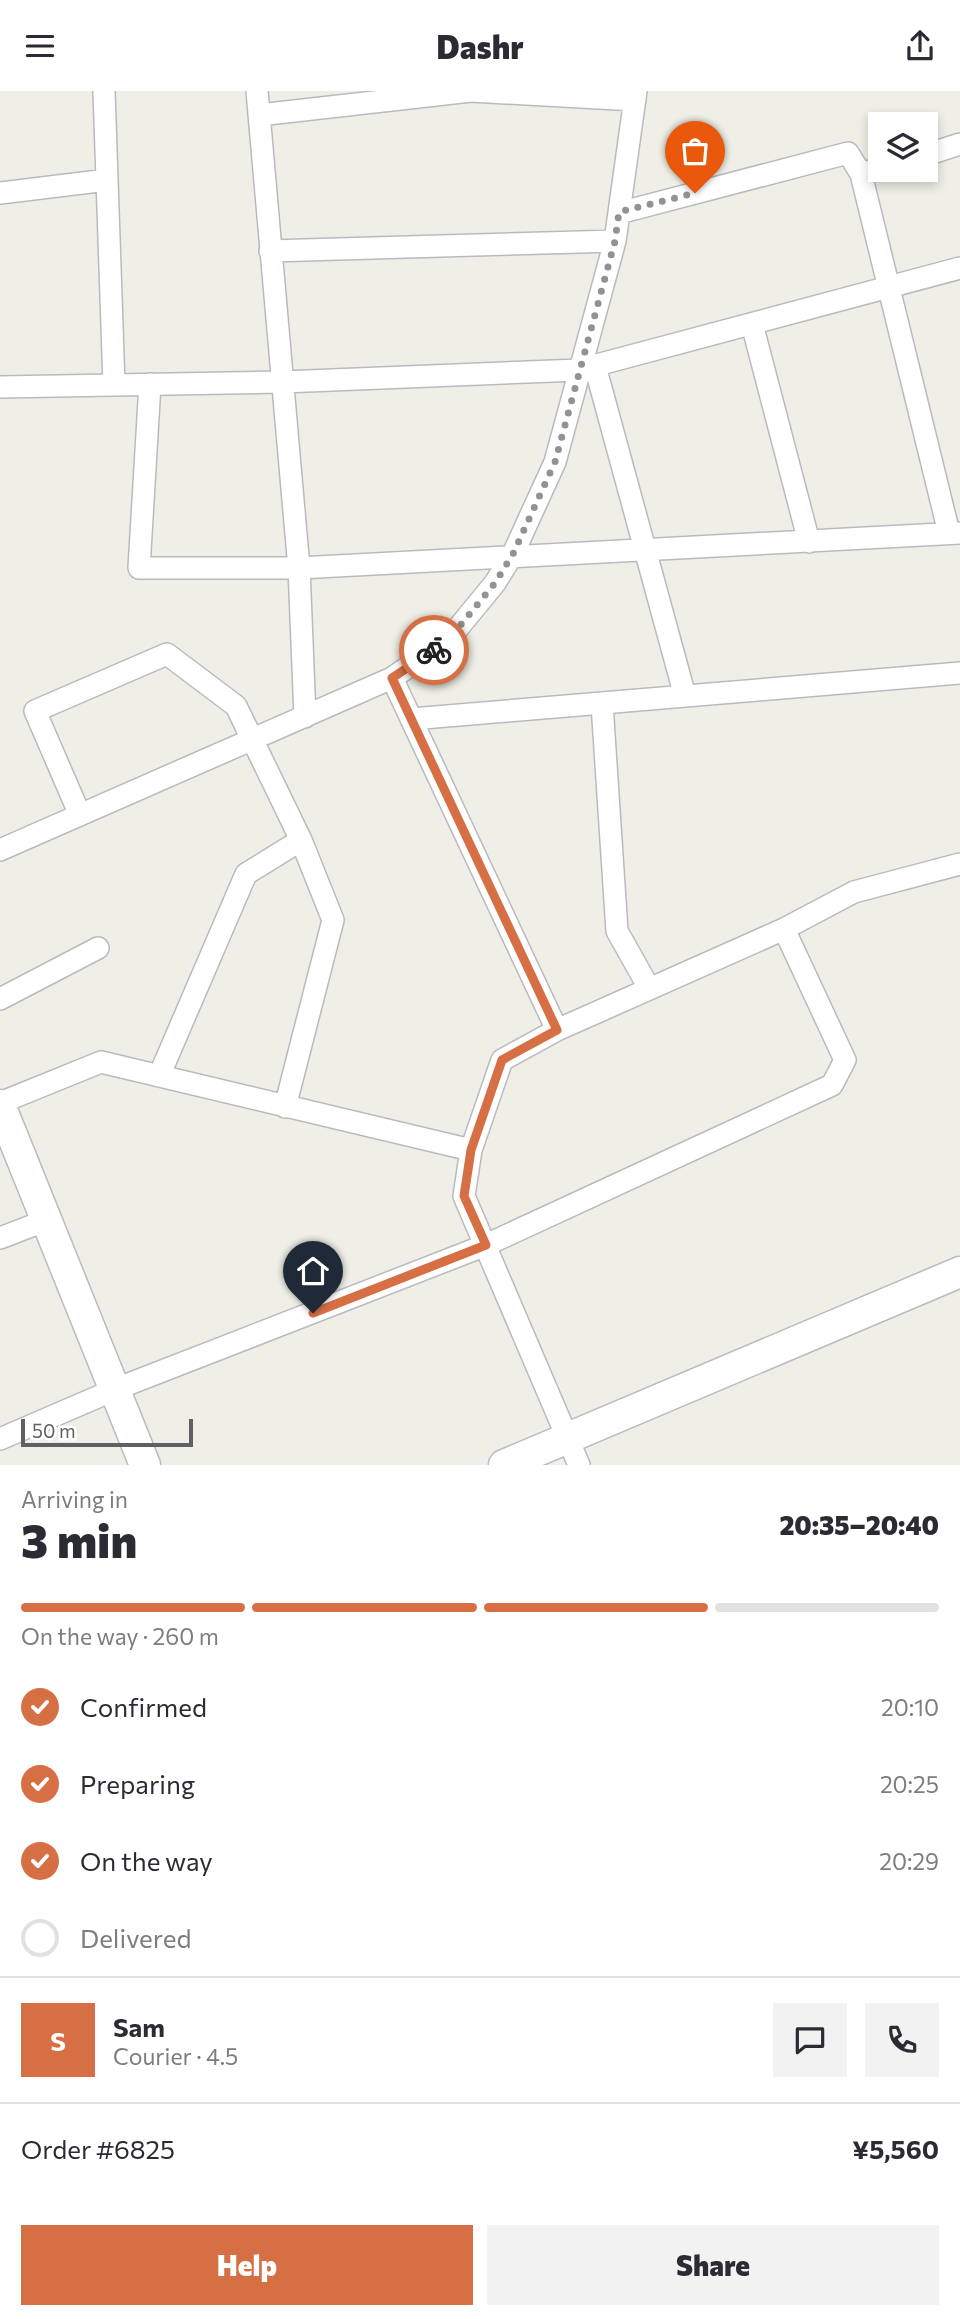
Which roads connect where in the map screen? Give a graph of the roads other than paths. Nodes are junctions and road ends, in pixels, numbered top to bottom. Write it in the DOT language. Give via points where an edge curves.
graph roads {
  1 [pos="104,91"];
  2 [pos="257,91"];
  3 [pos="636,95"];
  4 [pos="259,115"];
  5 [pos="960,144"];
  6 [pos="938,151"];
  7 [pos="868,169"];
  8 [pos="107,180"];
  9 [pos="873,182"];
  10 [pos="0,193"];
  11 [pos="619,212"];
  12 [pos="615,241"];
  13 [pos="270,251"];
  14 [pos="960,268"];
  15 [pos="890,289"];
  16 [pos="752,324"];
  17 [pos="587,368"];
  18 [pos="283,381"];
  19 [pos="150,384"];
  20 [pos="114,385"];
  21 [pos="0,387"];
  22 [pos="955,533"];
  23 [pos="809,542"];
  24 [pos="645,549"];
  25 [pos="513,554"];
  26 [pos="299,568"];
  27 [pos="960,673"];
  28 [pos="392,678"];
  29 [pos="685,696"];
  30 [pos="602,704"];
  31 [pos="305,717"];
  32 [pos="411,719"];
  33 [pos="254,740"];
  34 [pos="79,815"];
  35 [pos="301,840"];
  36 [pos="0,850"];
  37 [pos="960,864"];
  38 [pos="784,929"];
  39 [pos="97,947"];
  40 [pos="649,988"];
  41 [pos="0,999"];
  42 [pos="557,1030"];
  43 [pos="159,1076"];
  44 [pos="0,1104"];
  45 [pos="285,1107"];
  46 [pos="471,1150"];
  47 [pos="47,1220"];
  48 [pos="0,1238"];
  49 [pos="486,1245"];
  50 [pos="960,1272"];
  51 [pos="116,1389"];
  52 [pos="567,1436"];
  53 [pos="0,1439"];
  54 [pos="145,1465"];
  55 [pos="503,1465"];
  56 [pos="579,1465"];
  1 -- 8 [label="street"];
  2 -- 4 [label="street"];
  3 -- 4 [label="street" via="471,91"];
  3 -- 11 [label="street"];
  4 -- 13 [label="street"];
  5 -- 6 [label="street"];
  7 -- 11 [label="street" via="848,153"];
  8 -- 10 [label="street"];
  8 -- 20 [label="street"];
  9 -- 15 [label="street"];
  11 -- 12 [label="street"];
  12 -- 13 [label="street"];
  12 -- 17 [label="street"];
  13 -- 18 [label="street"];
  14 -- 15 [label="street"];
  15 -- 16 [label="street"];
  15 -- 22 [label="street"];
  16 -- 17 [label="street"];
  16 -- 23 [label="street"];
  17 -- 18 [label="street"];
  17 -- 24 [label="street"];
  17 -- 25 [label="street" via="555,462"];
  18 -- 19 [label="street"];
  18 -- 26 [label="street"];
  19 -- 20 [label="street"];
  19 -- 26 [label="street" via="139,568"];
  20 -- 21 [label="street"];
  22 -- 23 [label="street"];
  23 -- 24 [label="street"];
  24 -- 25 [label="street"];
  24 -- 29 [label="street"];
  25 -- 26 [label="street"];
  25 -- 28 [label="street" via="449,639"];
  26 -- 31 [label="street"];
  27 -- 29 [label="street"];
  28 -- 31 [label="street"];
  28 -- 32 [label="street"];
  29 -- 30 [label="street"];
  30 -- 32 [label="street"];
  30 -- 40 [label="street" via="617,930"];
  31 -- 33 [label="street"];
  32 -- 42 [label="street"];
  33 -- 34 [label="street"];
  33 -- 34 [label="street" via="236,706 167,654 35,711"];
  33 -- 35 [label="street"];
  34 -- 36 [label="street"];
  35 -- 43 [label="street" via="246,874"];
  35 -- 45 [label="street" via="333,919"];
  37 -- 38 [label="street" via="855,892"];
  38 -- 40 [label="street"];
  38 -- 49 [label="street" via="845,1060 832,1085"];
  39 -- 41 [label="street"];
  40 -- 42 [label="street"];
  42 -- 46 [label="street" via="502,1060"];
  43 -- 44 [label="street" via="101,1062"];
  43 -- 45 [label="street"];
  44 -- 47 [label="street"];
  45 -- 46 [label="street"];
  46 -- 49 [label="street" via="464,1196"];
  47 -- 48 [label="street"];
  47 -- 51 [label="street"];
  49 -- 51 [label="street"];
  49 -- 52 [label="street"];
  50 -- 52 [label="street"];
  51 -- 53 [label="street"];
  51 -- 54 [label="street"];
  52 -- 55 [label="street"];
  52 -- 56 [label="street"];
}
